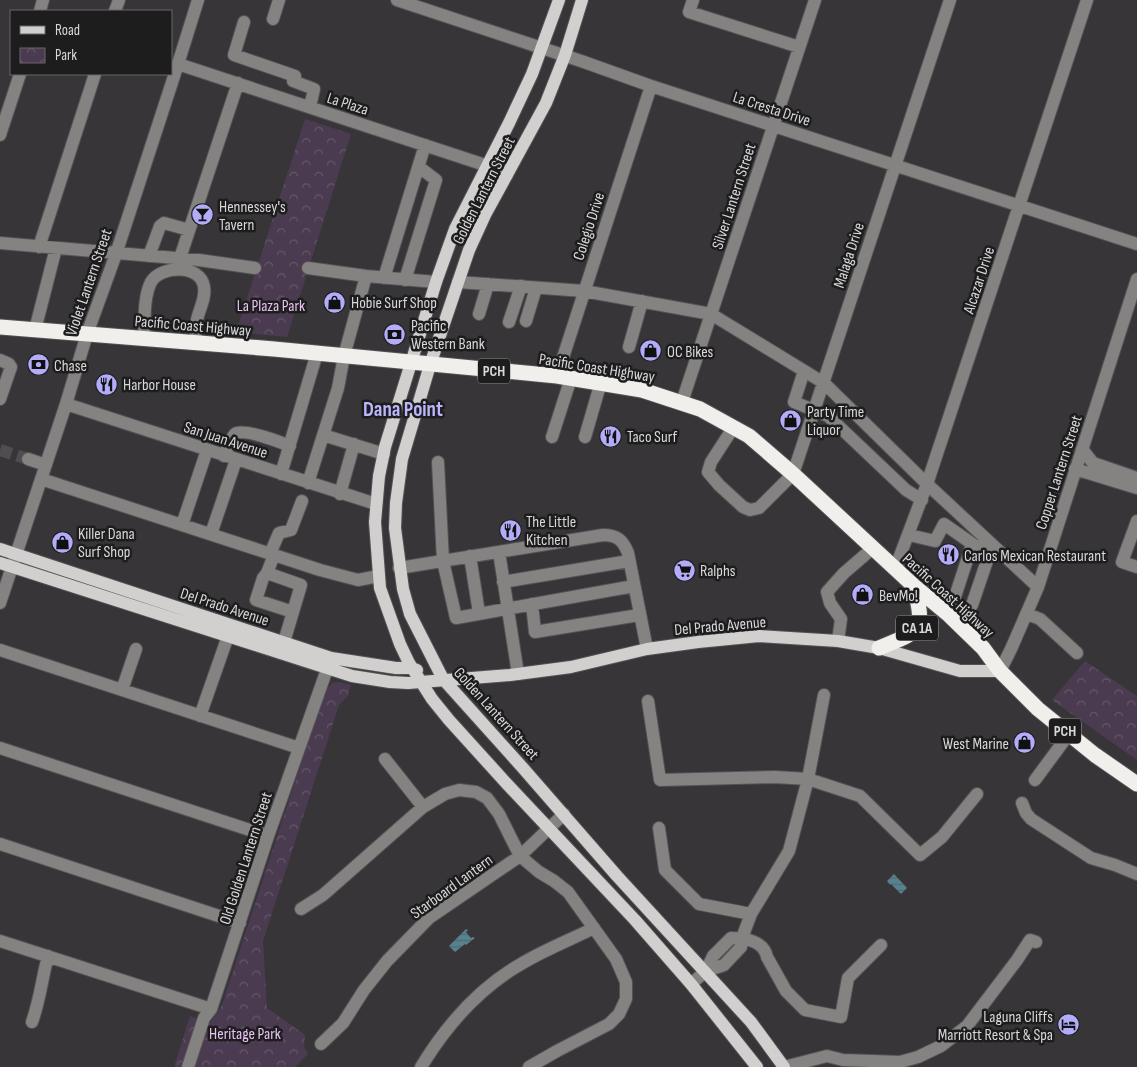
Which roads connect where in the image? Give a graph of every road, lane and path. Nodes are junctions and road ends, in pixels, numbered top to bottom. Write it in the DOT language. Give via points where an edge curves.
graph roads {
  1 [pos="198,0"];
  2 [pos="279,0"];
  3 [pos="397,0"];
  4 [pos="559,0"];
  5 [pos="582,0"];
  6 [pos="693,0"];
  7 [pos="815,0"];
  8 [pos="950,0"];
  9 [pos="1087,0"];
  10 [pos="273,19"];
  11 [pos="244,22"];
  12 [pos="799,47"];
  13 [pos="543,48"];
  14 [pos="565,55"];
  15 [pos="178,64"];
  16 [pos="20,75"];
  17 [pos="95,75"];
  18 [pos="238,84"];
  19 [pos="651,86"];
  20 [pos="310,107"];
  21 [pos="773,125"];
  22 [pos="0,135"];
  23 [pos="425,145"];
  24 [pos="488,166"];
  25 [pos="894,166"];
  26 [pos="418,167"];
  27 [pos="507,175"];
  28 [pos="1019,207"];
  29 [pos="189,230"];
  30 [pos="0,243"];
  31 [pos="1137,244"];
  32 [pos="39,247"];
  33 [pos="56,248"];
  34 [pos="116,254"];
  35 [pos="149,256"];
  36 [pos="186,263"];
  37 [pos="256,268"];
  38 [pos="308,268"];
  39 [pos="366,276"];
  40 [pos="384,278"];
  41 [pos="1137,279"];
  42 [pos="405,280"];
  43 [pos="436,282"];
  44 [pos="458,282"];
  45 [pos="488,284"];
  46 [pos="521,286"];
  47 [pos="536,288"];
  48 [pos="584,291"];
  49 [pos="642,301"];
  50 [pos="479,314"];
  51 [pos="712,314"];
  52 [pos="526,321"];
  53 [pos="509,322"];
  54 [pos="0,327"];
  55 [pos="35,330"];
  56 [pos="87,334"];
  57 [pos="144,339"];
  58 [pos="196,343"];
  59 [pos="629,347"];
  60 [pos="317,353"];
  61 [pos="344,356"];
  62 [pos="0,360"];
  63 [pos="411,363"];
  64 [pos="430,365"];
  65 [pos="804,371"];
  66 [pos="564,377"];
  67 [pos="601,382"];
  68 [pos="824,383"];
  69 [pos="0,399"];
  70 [pos="682,402"];
  71 [pos="66,404"];
  72 [pos="815,410"];
  73 [pos="733,428"];
  74 [pos="323,435"];
  75 [pos="552,437"];
  76 [pos="585,437"];
  77 [pos="354,444"];
  78 [pos="290,446"];
  79 [pos="1082,449"];
  80 [pos="207,450"];
  81 [pos="384,454"];
  82 [pos="230,458"];
  83 [pos="28,459"];
  84 [pos="438,462"];
  85 [pos="46,465"];
  86 [pos="1075,469"];
  87 [pos="281,474"];
  88 [pos="793,474"];
  89 [pos="1137,478"];
  90 [pos="42,479"];
  91 [pos="308,483"];
  92 [pos="927,484"];
  93 [pos="1137,488"];
  94 [pos="340,494"];
  95 [pos="922,500"];
  96 [pos="302,501"];
  97 [pos="376,504"];
  98 [pos="1137,521"];
  99 [pos="182,525"];
  100 [pos="211,534"];
  101 [pos="908,535"];
  102 [pos="974,546"];
  103 [pos="873,548"];
  104 [pos="0,550"];
  105 [pos="993,551"];
  106 [pos="498,552"];
  107 [pos="272,554"];
  108 [pos="470,556"];
  109 [pos="9,561"];
  110 [pos="443,561"];
  111 [pos="630,561"];
  112 [pos="1137,567"];
  113 [pos="399,568"];
  114 [pos="896,569"];
  115 [pos="267,574"];
  116 [pos="378,576"];
  117 [pos="503,582"];
  118 [pos="634,586"];
  119 [pos="914,586"];
  120 [pos="1038,587"];
  121 [pos="0,603"];
  122 [pos="532,604"];
  123 [pos="972,605"];
  124 [pos="508,608"];
  125 [pos="293,612"];
  126 [pos="479,613"];
  127 [pos="1027,614"];
  128 [pos="639,615"];
  129 [pos="949,615"];
  130 [pos="228,636"];
  131 [pos="838,641"];
  132 [pos="284,642"];
  133 [pos="879,648"];
  134 [pos="136,649"];
  135 [pos="647,649"];
  136 [pos="0,650"];
  137 [pos="1077,653"];
  138 [pos="329,663"];
  139 [pos="412,668"];
  140 [pos="1000,671"];
  141 [pos="518,674"];
  142 [pos="443,679"];
  143 [pos="422,683"];
  144 [pos="122,690"];
  145 [pos="824,695"];
  146 [pos="648,701"];
  147 [pos="200,716"];
  148 [pos="1069,734"];
  149 [pos="0,748"];
  150 [pos="299,748"];
  151 [pos="385,759"];
  152 [pos="808,779"];
  153 [pos="1035,780"];
  154 [pos="1137,784"];
  155 [pos="976,794"];
  156 [pos="1022,803"];
  157 [pos="423,807"];
  158 [pos="564,814"];
  159 [pos="660,828"];
  160 [pos="550,830"];
  161 [pos="268,836"];
  162 [pos="0,844"];
  163 [pos="520,856"];
  164 [pos="1137,874"];
  165 [pos="301,909"];
  166 [pos="751,914"];
  167 [pos="240,923"];
  168 [pos="594,928"];
  169 [pos="0,940"];
  170 [pos="1036,942"];
  171 [pos="742,943"];
  172 [pos="881,945"];
  173 [pos="48,956"];
  174 [pos="706,971"];
  175 [pos="691,984"];
  176 [pos="211,1009"];
  177 [pos="32,1022"];
  178 [pos="321,1044"];
  179 [pos="842,1060"];
  180 [pos="188,1067"];
  181 [pos="421,1067"];
  182 [pos="529,1067"];
  183 [pos="757,1067"];
  184 [pos="784,1067"];
  185 [pos="830,1067"];
  1 -- 15 [label="street, Violet Lantern Street"];
  2 -- 10 [label="street"];
  3 -- 13 [label="street, La Cresta Drive"];
  4 -- 13 [label="main road, Golden Lantern Street"];
  5 -- 14 [label="main road, Golden Lantern Street"];
  6 -- 12 [label="street" via="689,12"];
  7 -- 12 [label="street, Silver Lantern Street"];
  8 -- 25 [label="street, Malaga Drive"];
  9 -- 28 [label="street, Alcazar Drive"];
  11 -- 20 [label="street" via="234,55 295,76 293,81 314,89"];
  12 -- 21 [label="street, Silver Lantern Street"];
  13 -- 14 [label="street, La Cresta Drive"];
  13 -- 24 [label="main road, Golden Lantern Street"];
  14 -- 19 [label="street, La Cresta Drive"];
  14 -- 27 [label="main road, Golden Lantern Street" via="546,103"];
  15 -- 18 [label="street, La Plaza"];
  15 -- 34 [label="street, Violet Lantern Street"];
  16 -- 22 [label="street"];
  17 -- 32 [label="street"];
  18 -- 20 [label="street, La Plaza"];
  18 -- 29 [label="street"];
  19 -- 21 [label="street, La Cresta Drive"];
  19 -- 48 [label="street, Colegio Drive"];
  20 -- 23 [label="street, La Plaza"];
  21 -- 25 [label="street, La Cresta Drive"];
  21 -- 51 [label="street, Silver Lantern Street"];
  23 -- 24 [label="street, La Plaza"];
  23 -- 26 [label="street"];
  24 -- 27 [label="street, La Plaza"];
  24 -- 43 [label="main road, Golden Lantern Street" via="455,229"];
  25 -- 28 [label="street, La Cresta Drive"];
  25 -- 68 [label="street, Malaga Drive"];
  26 -- 40 [label="street"];
  26 -- 42 [label="street" via="436,180"];
  27 -- 44 [label="main road, Golden Lantern Street" via="485,215"];
  28 -- 31 [label="street, La Cresta Drive"];
  28 -- 92 [label="street, Alcazar Drive"];
  29 -- 35 [label="street" via="164,223"];
  29 -- 36 [label="street"];
  30 -- 32 [label="street"];
  32 -- 33 [label="street"];
  33 -- 34 [label="street"];
  33 -- 55 [label="street"];
  34 -- 35 [label="street"];
  34 -- 56 [label="street, Violet Lantern Street"];
  35 -- 36 [label="street"];
  36 -- 37 [label="street"];
  36 -- 57 [label="street" via="152,281 147,298"];
  36 -- 58 [label="street" via="204,284"];
  38 -- 39 [label="street"];
  39 -- 40 [label="street"];
  39 -- 61 [label="street"];
  40 -- 42 [label="street"];
  41 -- 79 [label="street, Copper Lantern Street"];
  42 -- 43 [label="street"];
  43 -- 63 [label="main road, Golden Lantern Street"];
  44 -- 45 [label="street"];
  44 -- 64 [label="main road, Golden Lantern Street"];
  45 -- 46 [label="street"];
  45 -- 50 [label="street"];
  46 -- 47 [label="street"];
  46 -- 53 [label="street"];
  47 -- 48 [label="street"];
  47 -- 52 [label="street"];
  48 -- 49 [label="street"];
  48 -- 66 [label="street, Colegio Drive"];
  49 -- 51 [label="street"];
  49 -- 59 [label="street"];
  51 -- 65 [label="street"];
  51 -- 70 [label="street, Silver Lantern Street"];
  54 -- 55 [label="highway, Pacific Coast Highway / PCH"];
  55 -- 56 [label="highway, Pacific Coast Highway / PCH"];
  56 -- 57 [label="highway, Pacific Coast Highway / PCH"];
  56 -- 71 [label="street, Violet Lantern Street"];
  57 -- 58 [label="highway, Pacific Coast Highway / PCH"];
  58 -- 60 [label="highway, Pacific Coast Highway / PCH"];
  60 -- 61 [label="highway, Pacific Coast Highway / PCH"];
  60 -- 78 [label="street"];
  61 -- 63 [label="highway, Pacific Coast Highway / PCH"];
  61 -- 74 [label="street"];
  62 -- 69 [label="street" via="11,367"];
  63 -- 64 [label="highway, Pacific Coast Highway / PCH"];
  63 -- 81 [label="main road, Golden Lantern Street"];
  64 -- 66 [label="highway, Pacific Coast Highway / PCH"];
  64 -- 113 [label="main road, Golden Lantern Street" via="402,459 395,528"];
  65 -- 68 [label="street"];
  65 -- 72 [label="street" via="794,402"];
  66 -- 67 [label="highway, Pacific Coast Highway / PCH"];
  66 -- 75 [label="street, Colegio Drive"];
  67 -- 70 [label="highway, Pacific Coast Highway / PCH"];
  67 -- 76 [label="street"];
  68 -- 72 [label="street, Malaga Drive"];
  68 -- 92 [label="street"];
  70 -- 73 [label="highway, Pacific Coast Highway / PCH"];
  71 -- 80 [label="street, San Juan Avenue"];
  71 -- 85 [label="street, Violet Lantern Street"];
  72 -- 88 [label="street, Malaga Drive"];
  72 -- 95 [label="street" via="828,416 906,490"];
  73 -- 88 [label="highway, Pacific Coast Highway / PCH" via="749,436"];
  73 -- 88 [label="street, Malaga Drive" via="708,472 743,507 750,510 759,508"];
  74 -- 77 [label="street"];
  74 -- 91 [label="street"];
  77 -- 81 [label="street"];
  77 -- 94 [label="street"];
  78 -- 82 [label="street" via="239,432 235,434"];
  78 -- 87 [label="street"];
  79 -- 86 [label="street, Copper Lantern Street"];
  79 -- 89 [label="street" via="1093,463"];
  80 -- 82 [label="street, San Juan Avenue"];
  80 -- 99 [label="street"];
  81 -- 97 [label="main road, Golden Lantern Street"];
  82 -- 87 [label="street, San Juan Avenue"];
  82 -- 100 [label="street"];
  83 -- 85 [label="street"];
  84 -- 110 [label="street"];
  85 -- 90 [label="street, Violet Lantern Street"];
  86 -- 93 [label="street"];
  86 -- 120 [label="street, Copper Lantern Street"];
  87 -- 91 [label="street, San Juan Avenue"];
  88 -- 103 [label="highway, Pacific Coast Highway / PCH"];
  90 -- 99 [label="street"];
  90 -- 109 [label="street, Violet Lantern Street"];
  91 -- 94 [label="street, San Juan Avenue"];
  92 -- 95 [label="street, Alcazar Drive"];
  92 -- 105 [label="street"];
  94 -- 97 [label="street, San Juan Avenue"];
  95 -- 101 [label="street, Alcazar Drive"];
  96 -- 107 [label="street" via="292,528 278,534"];
  97 -- 116 [label="main road, Golden Lantern Street"];
  98 -- 112 [label="street" via="1122,562"];
  99 -- 100 [label="street"];
  100 -- 107 [label="street"];
  101 -- 102 [label="street" via="935,541 944,524"];
  101 -- 114 [label="street, Alcazar Drive"];
  102 -- 105 [label="street"];
  102 -- 129 [label="street"];
  103 -- 114 [label="highway, Pacific Coast Highway / PCH"];
  103 -- 131 [label="street" via="827,592 841,619"];
  104 -- 109 [label="main road, Del Prado Avenue"];
  105 -- 120 [label="street"];
  105 -- 123 [label="street"];
  106 -- 108 [label="street"];
  106 -- 111 [label="street" via="611,535 624,543"];
  106 -- 117 [label="street"];
  107 -- 115 [label="street"];
  107 -- 116 [label="street" via="358,580"];
  108 -- 110 [label="street"];
  108 -- 126 [label="street"];
  109 -- 121 [label="street, Violet Lantern Street"];
  109 -- 130 [label="main road, Del Prado Avenue"];
  109 -- 132 [label="main road, Del Prado Avenue"];
  110 -- 113 [label="street"];
  110 -- 126 [label="street" via="456,618"];
  111 -- 117 [label="street"];
  111 -- 118 [label="street"];
  113 -- 142 [label="main road, Golden Lantern Street" via="410,614"];
  114 -- 119 [label="highway, Pacific Coast Highway / PCH"];
  115 -- 125 [label="street" via="302,585"];
  115 -- 125 [label="street" via="256,600"];
  116 -- 139 [label="main road, Golden Lantern Street" via="388,614"];
  117 -- 124 [label="street"];
  118 -- 122 [label="street"];
  118 -- 128 [label="street"];
  119 -- 129 [label="highway, Pacific Coast Highway / PCH"];
  119 -- 133 [label="highway, CA 1A" via="920,609 918,626 909,636"];
  120 -- 127 [label="street, Copper Lantern Street"];
  122 -- 124 [label="street"];
  122 -- 128 [label="street" via="535,632"];
  124 -- 126 [label="street"];
  124 -- 141 [label="street"];
  125 -- 132 [label="street"];
  127 -- 137 [label="street" via="1040,619"];
  127 -- 140 [label="street, Copper Lantern Street"];
  128 -- 135 [label="street"];
  129 -- 140 [label="highway, Pacific Coast Highway / PCH" via="983,648"];
  130 -- 138 [label="main road, Del Prado Avenue"];
  130 -- 147 [label="street"];
  131 -- 133 [label="main road, Del Prado Avenue"];
  131 -- 135 [label="main road, Del Prado Avenue" via="759,636"];
  132 -- 138 [label="main road, Del Prado Avenue"];
  133 -- 140 [label="main road, Del Prado Avenue" via="960,671"];
  134 -- 144 [label="street"];
  135 -- 141 [label="main road, Del Prado Avenue" via="571,667"];
  136 -- 144 [label="street"];
  138 -- 139 [label="main road, Del Prado Avenue"];
  138 -- 143 [label="main road, Del Prado Avenue" via="352,676"];
  138 -- 150 [label="street, Old Golden Lantern Street"];
  139 -- 142 [label="main road, Del Prado Avenue"];
  139 -- 143 [label="main road, Golden Lantern Street"];
  140 -- 148 [label="highway, Pacific Coast Highway / PCH"];
  141 -- 142 [label="main road, Del Prado Avenue"];
  142 -- 143 [label="main road, Del Prado Avenue"];
  142 -- 158 [label="main road, Golden Lantern Street"];
  143 -- 160 [label="main road, Golden Lantern Street" via="449,720"];
  144 -- 147 [label="street"];
  145 -- 152 [label="street"];
  146 -- 152 [label="street" via="660,780"];
  147 -- 150 [label="street"];
  148 -- 153 [label="street"];
  148 -- 154 [label="highway, Pacific Coast Highway / PCH"];
  149 -- 161 [label="street"];
  150 -- 161 [label="street, Old Golden Lantern Street"];
  151 -- 157 [label="street"];
  152 -- 155 [label="street" via="860,796 920,855 942,837"];
  152 -- 166 [label="street" via="789,851"];
  156 -- 164 [label="street" via="1031,819 1091,858"];
  157 -- 163 [label="street" via="444,794 459,790 476,792 487,798 499,814"];
  157 -- 165 [label="street" via="323,895"];
  158 -- 160 [label="street, Starboard Lantern"];
  158 -- 174 [label="main road, Golden Lantern Street"];
  159 -- 166 [label="street" via="665,870 699,904"];
  160 -- 163 [label="street, Starboard Lantern"];
  160 -- 175 [label="main road, Golden Lantern Street"];
  161 -- 167 [label="street, Old Golden Lantern Street"];
  162 -- 167 [label="street"];
  163 -- 168 [label="street" via="568,892"];
  163 -- 178 [label="street, Starboard Lantern" via="429,918 387,961 343,1023"];
  166 -- 171 [label="street"];
  167 -- 176 [label="street, Old Golden Lantern Street"];
  168 -- 181 [label="street" via="521,964 481,992 436,1042"];
  168 -- 182 [label="street" via="616,959 626,982 626,999 619,1014 609,1024"];
  169 -- 173 [label="street"];
  170 -- 179 [label="street" via="1030,940 967,1026 941,1046 900,1062"];
  171 -- 172 [label="street" via="751,940 766,952 786,991 805,1010 841,1017 848,978"];
  171 -- 174 [label="street" via="731,938 713,956"];
  173 -- 176 [label="street"];
  173 -- 177 [label="street"];
  174 -- 175 [label="street"];
  174 -- 184 [label="main road, Golden Lantern Street" via="751,1022"];
  175 -- 183 [label="main road, Golden Lantern Street"];
  176 -- 180 [label="street, Old Golden Lantern Street" via="204,1018"];
  179 -- 184 [label="street" via="827,1056"];
  179 -- 185 [label="street"];
}
